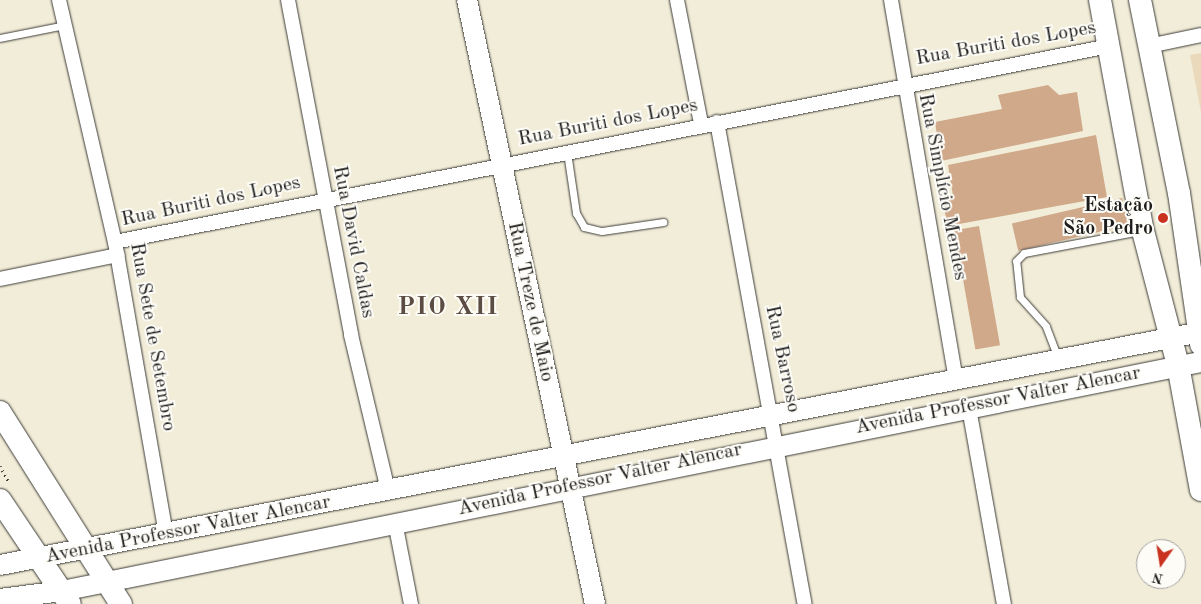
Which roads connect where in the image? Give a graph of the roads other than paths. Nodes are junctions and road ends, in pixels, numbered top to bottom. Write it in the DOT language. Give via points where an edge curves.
graph roads {
  1 [pos="59,0"];
  2 [pos="288,0"];
  3 [pos="467,0"];
  4 [pos="677,0"];
  5 [pos="891,0"];
  6 [pos="1100,0"];
  7 [pos="1140,0"];
  8 [pos="65,25"];
  9 [pos="1201,35"];
  10 [pos="0,38"];
  11 [pos="1109,46"];
  12 [pos="1149,46"];
  13 [pos="903,84"];
  14 [pos="717,122"];
  15 [pos="702,124"];
  16 [pos="566,152"];
  17 [pos="501,165"];
  18 [pos="323,200"];
  19 [pos="663,222"];
  20 [pos="1143,231"];
  21 [pos="117,248"];
  22 [pos="0,279"];
  23 [pos="1200,336"];
  24 [pos="1170,338"];
  25 [pos="1059,361"];
  26 [pos="1201,362"];
  27 [pos="1178,365"];
  28 [pos="956,381"];
  29 [pos="929,386"];
  30 [pos="969,408"];
  31 [pos="0,412"];
  32 [pos="937,414"];
  33 [pos="774,417"];
  34 [pos="778,444"];
  35 [pos="564,456"];
  36 [pos="570,486"];
  37 [pos="388,490"];
  38 [pos="1201,490"];
  39 [pos="0,500"];
  40 [pos="395,522"];
  41 [pos="166,535"];
  42 [pos="86,550"];
  43 [pos="40,559"];
  44 [pos="0,565"];
  45 [pos="107,582"];
  46 [pos="66,598"];
  47 [pos="0,599"];
  48 [pos="121,604"];
  49 [pos="411,604"];
  50 [pos="594,604"];
  51 [pos="805,604"];
  52 [pos="1004,604"];
  1 -- 8 [label="street, Rua Sete de Setembro"];
  2 -- 18 [label="street, Rua David Caldas"];
  3 -- 17 [label="main road, Rua Treze de Maio"];
  4 -- 15 [label="street"];
  5 -- 13 [label="street, Rua Simplício Mendes"];
  6 -- 11 [label="main road"];
  7 -- 12 [label="main road"];
  8 -- 10 [label="lane"];
  8 -- 21 [label="street, Rua Sete de Setembro"];
  9 -- 12 [label="street"];
  11 -- 13 [label="street, Rua Buriti dos Lopes"];
  11 -- 20 [label="main road"];
  12 -- 23 [label="main road" via="1179,193"];
  13 -- 14 [label="street, Rua Buriti dos Lopes"];
  13 -- 28 [label="street, Rua Simplício Mendes"];
  14 -- 15 [label="street, Rua Buriti dos Lopes"];
  14 -- 33 [label="street, Rua Barroso"];
  15 -- 16 [label="street, Rua Buriti dos Lopes"];
  16 -- 17 [label="street, Rua Buriti dos Lopes"];
  16 -- 19 [label="lane" via="576,213 584,227 602,231"];
  17 -- 18 [label="street, Rua Buriti dos Lopes"];
  17 -- 35 [label="main road, Rua Treze de Maio"];
  18 -- 21 [label="street, Rua Buriti dos Lopes"];
  18 -- 37 [label="street, Rua David Caldas"];
  20 -- 24 [label="main road"];
  20 -- 25 [label="lane" via="1024,253 1016,261 1020,297 1046,326"];
  21 -- 22 [label="street, Rua Buriti dos Lopes"];
  21 -- 41 [label="street, Rua Sete de Setembro"];
  23 -- 24 [label="main road, Avenida Professor Valter Alencar"];
  24 -- 25 [label="main road, Avenida Professor Valter Alencar"];
  24 -- 27 [label="main road"];
  25 -- 28 [label="main road, Avenida Professor Valter Alencar"];
  26 -- 27 [label="main road, Avenida Professor Valter Alencar"];
  27 -- 30 [label="main road, Avenida Professor Valter Alencar"];
  27 -- 38 [label="main road"];
  28 -- 29 [label="main road, Avenida Professor Valter Alencar"];
  29 -- 32 [label="main road"];
  29 -- 33 [label="main road, Avenida Professor Valter Alencar"];
  30 -- 32 [label="main road, Avenida Professor Valter Alencar"];
  30 -- 52 [label="street"];
  31 -- 42 [label="main road"];
  32 -- 34 [label="main road, Avenida Professor Valter Alencar"];
  33 -- 34 [label="street, Rua Barroso"];
  33 -- 35 [label="main road, Avenida Professor Valter Alencar"];
  34 -- 36 [label="main road, Avenida Professor Valter Alencar"];
  34 -- 51 [label="street, Rua Barroso"];
  35 -- 36 [label="main road, Rua Treze de Maio"];
  35 -- 37 [label="main road, Avenida Professor Valter Alencar"];
  36 -- 40 [label="main road, Avenida Professor Valter Alencar"];
  36 -- 50 [label="main road, Rua Treze de Maio"];
  37 -- 41 [label="main road, Avenida Professor Valter Alencar"];
  39 -- 43 [label="main road"];
  40 -- 45 [label="main road, Avenida Professor Valter Alencar"];
  40 -- 49 [label="street"];
  41 -- 42 [label="main road, Avenida Professor Valter Alencar"];
  42 -- 43 [label="main road, Avenida Professor Valter Alencar"];
  42 -- 45 [label="main road"];
  43 -- 44 [label="main road, Avenida Professor Valter Alencar"];
  43 -- 46 [label="main road"];
  45 -- 46 [label="main road, Avenida Professor Valter Alencar"];
  45 -- 48 [label="main road"];
  46 -- 47 [label="main road, Avenida Professor Valter Alencar"];
}
